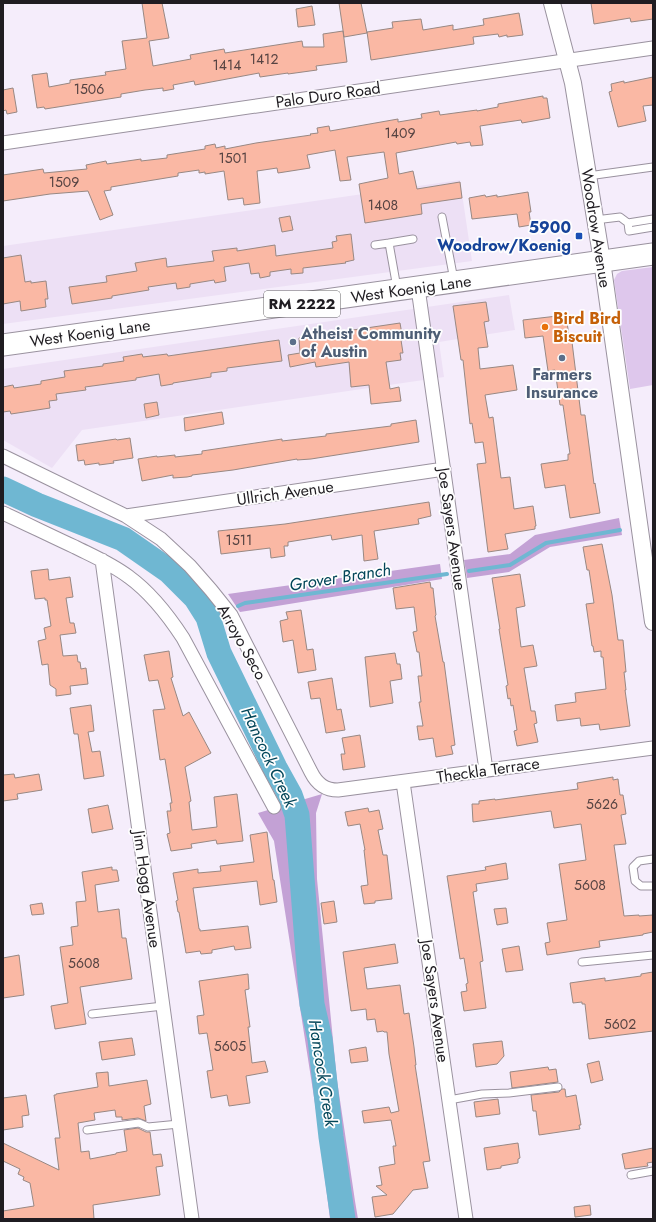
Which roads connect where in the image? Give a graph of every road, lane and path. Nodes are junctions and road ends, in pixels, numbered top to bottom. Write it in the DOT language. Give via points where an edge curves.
graph roads {
  1 [pos="552,3"];
  2 [pos="653,48"];
  3 [pos="568,60"];
  4 [pos="3,143"];
  5 [pos="653,167"];
  6 [pos="588,176"];
  7 [pos="442,217"];
  8 [pos="653,219"];
  9 [pos="595,220"];
  10 [pos="628,223"];
  11 [pos="653,227"];
  12 [pos="413,238"];
  13 [pos="389,243"];
  14 [pos="375,245"];
  15 [pos="653,254"];
  16 [pos="602,261"];
  17 [pos="454,282"];
  18 [pos="418,288"];
  19 [pos="397,291"];
  20 [pos="3,346"];
  21 [pos="3,456"];
  22 [pos="444,469"];
  23 [pos="3,513"];
  24 [pos="126,516"];
  25 [pos="102,560"];
  26 [pos="653,622"];
  27 [pos="653,748"];
  28 [pos="486,770"];
  29 [pos="403,782"];
  30 [pos="323,787"];
  31 [pos="274,807"];
  32 [pos="653,859"];
  33 [pos="653,886"];
  34 [pos="653,955"];
  35 [pos="582,962"];
  36 [pos="163,1006"];
  37 [pos="92,1014"];
  38 [pos="558,1087"];
  39 [pos="449,1100"];
  40 [pos="179,1124"];
  41 [pos="87,1130"];
  42 [pos="653,1171"];
  43 [pos="631,1174"];
  44 [pos="192,1219"];
  45 [pos="466,1219"];
  1 -- 3 [label="street, Woodrow Avenue"];
  2 -- 3 [label="street, Palo Duro Road"];
  3 -- 4 [label="street, Palo Duro Road"];
  3 -- 6 [label="street, Woodrow Avenue"];
  5 -- 6 [label="lane"];
  6 -- 9 [label="street, Woodrow Avenue"];
  7 -- 17 [label="lane"];
  8 -- 10 [label="lane"];
  9 -- 10 [label="lane" via="620,217"];
  9 -- 16 [label="street, Woodrow Avenue"];
  10 -- 11 [label="lane" via="629,231"];
  12 -- 13 [label="lane"];
  13 -- 14 [label="lane"];
  13 -- 19 [label="lane"];
  15 -- 16 [label="main road, West Koenig Lane / RM 2222"];
  16 -- 17 [label="main road, West Koenig Lane / RM 2222"];
  16 -- 26 [label="street, Woodrow Avenue"];
  17 -- 18 [label="main road, West Koenig Lane / RM 2222"];
  18 -- 19 [label="main road, West Koenig Lane / RM 2222"];
  18 -- 22 [label="street, Joe Sayers Avenue"];
  19 -- 20 [label="main road, West Koenig Lane / RM 2222"];
  21 -- 24 [label="street, Arroyo Seco"];
  22 -- 24 [label="street, Ullrich Avenue"];
  22 -- 28 [label="street, Joe Sayers Avenue"];
  23 -- 25 [label="street"];
  24 -- 30 [label="street, Arroyo Seco" via="176,552 222,603 315,780"];
  25 -- 31 [label="street" via="140,586 161,606 184,638"];
  25 -- 36 [label="street, Jim Hogg Avenue"];
  27 -- 28 [label="street, Theckla Terrace"];
  28 -- 29 [label="street, Theckla Terrace"];
  29 -- 30 [label="street, Theckla Terrace" via="338,790"];
  29 -- 39 [label="street, Joe Sayers Avenue"];
  32 -- 33 [label="lane" via="639,861 633,867 635,881 641,886"];
  34 -- 35 [label="lane"];
  36 -- 37 [label="lane"];
  36 -- 40 [label="street, Jim Hogg Avenue"];
  38 -- 39 [label="lane" via="482,1094"];
  39 -- 45 [label="street, Joe Sayers Avenue"];
  40 -- 41 [label="lane" via="148,1127 139,1123"];
  40 -- 44 [label="street, Jim Hogg Avenue"];
  42 -- 43 [label="lane"];
}
